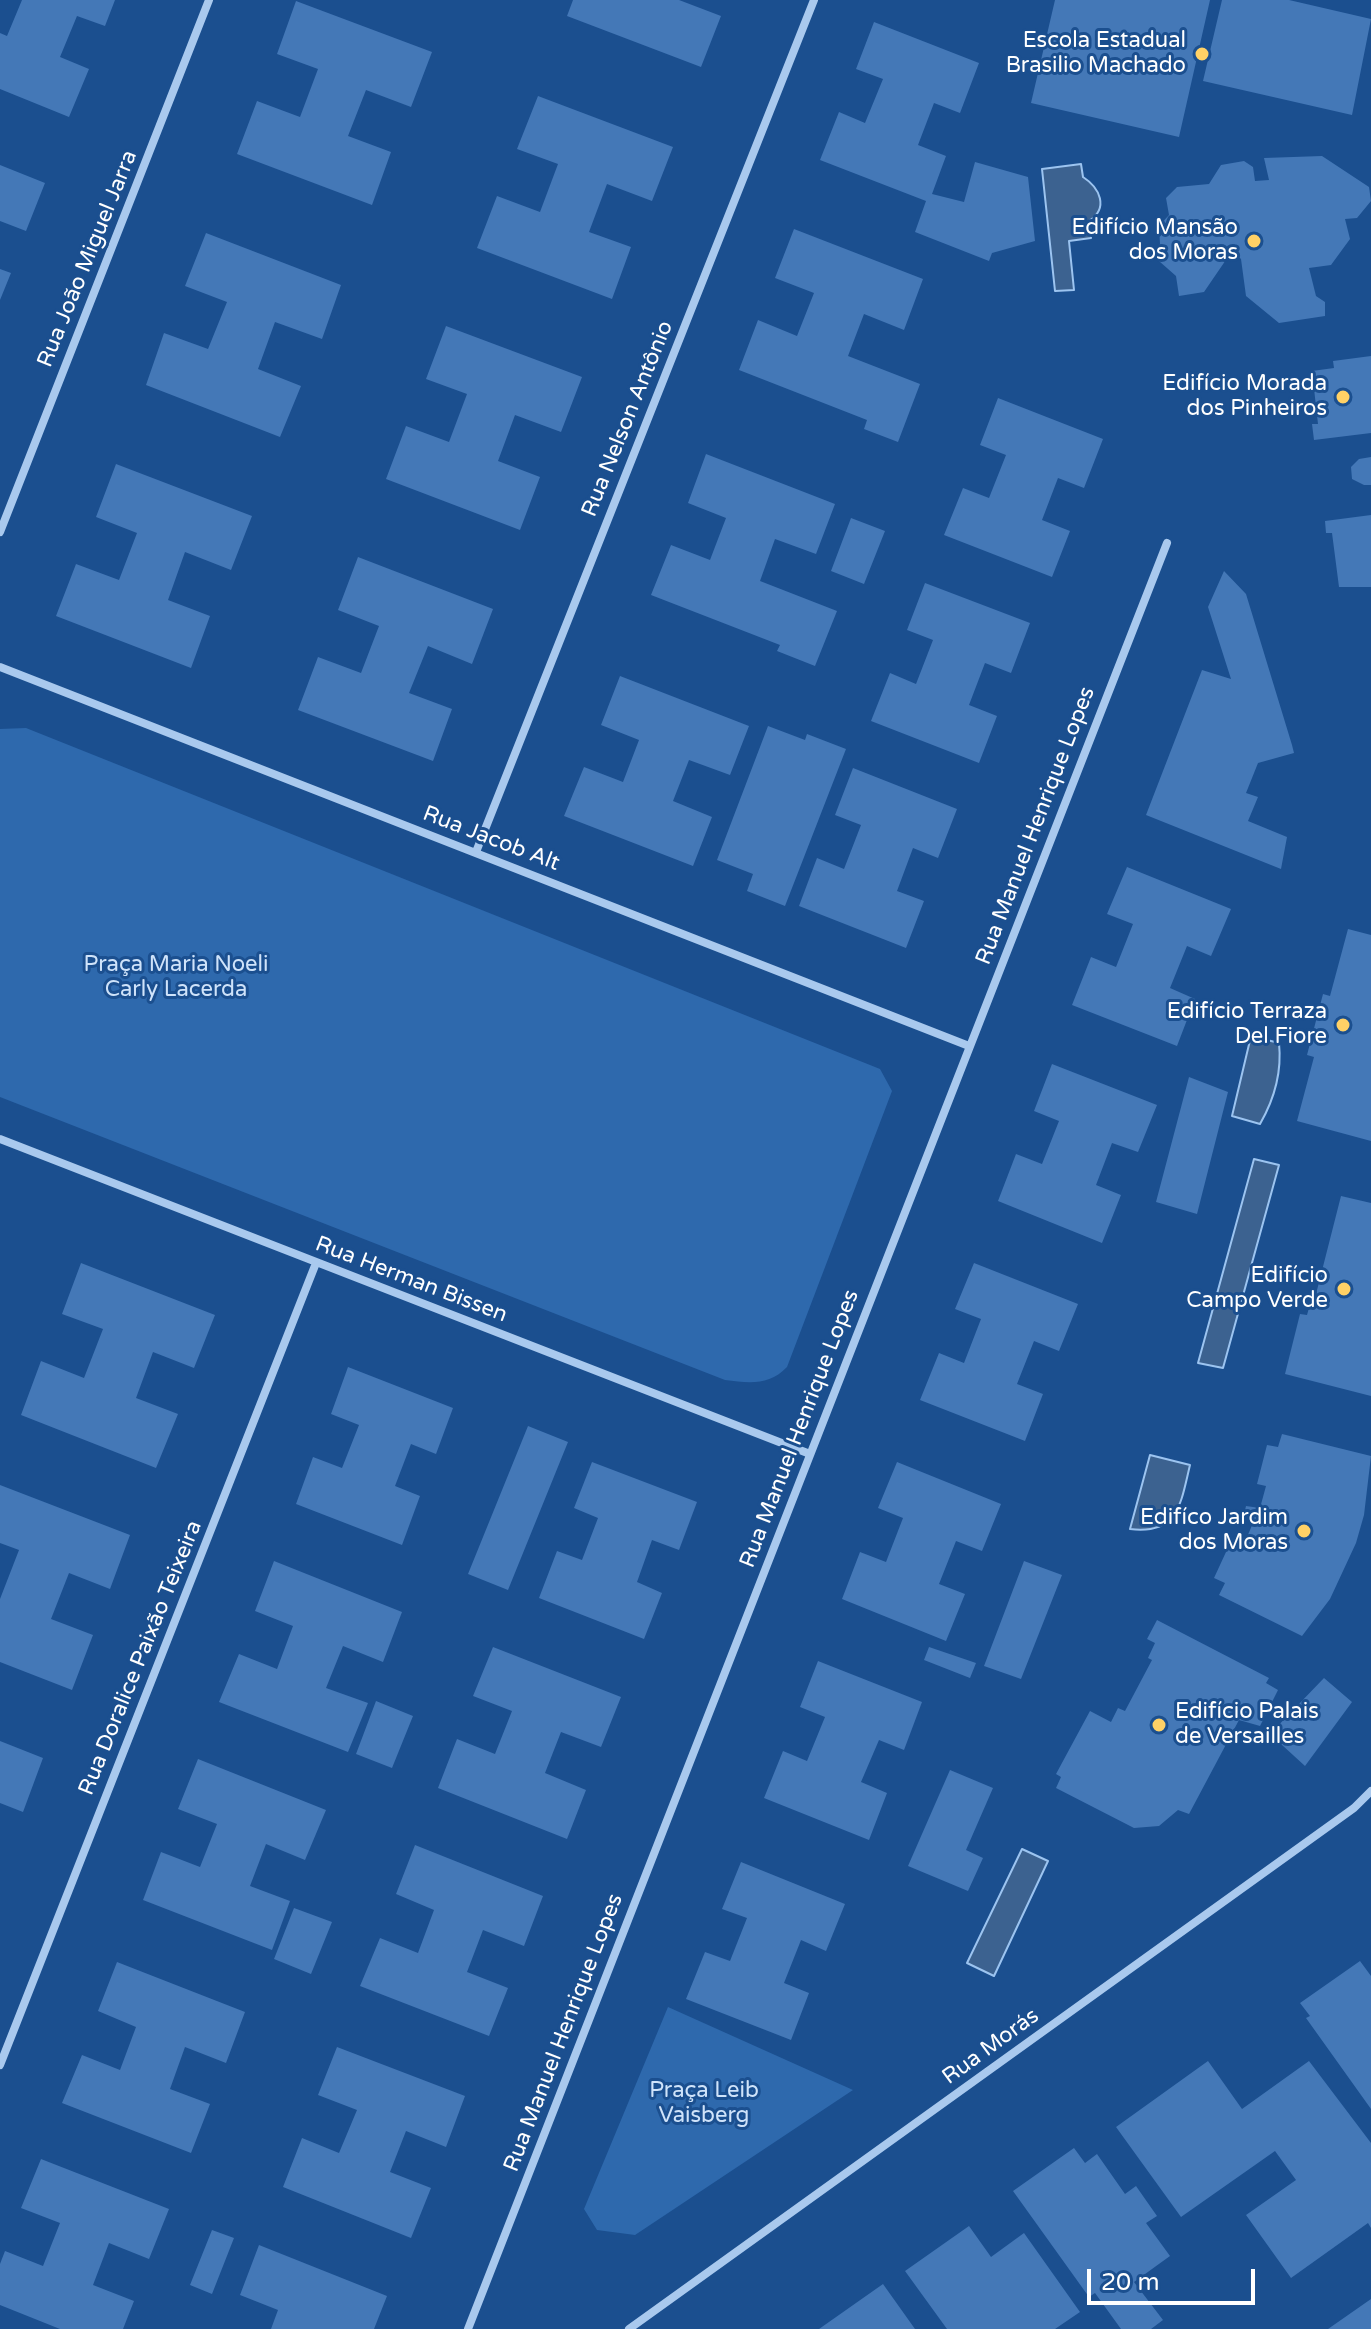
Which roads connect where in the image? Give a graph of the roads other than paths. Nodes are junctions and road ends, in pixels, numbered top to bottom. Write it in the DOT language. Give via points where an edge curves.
graph roads {
  1 [pos="209,0"];
  2 [pos="814,0"];
  3 [pos="0,532"];
  4 [pos="1167,543"];
  5 [pos="0,667"];
  6 [pos="476,852"];
  7 [pos="969,1046"];
  8 [pos="0,1139"];
  9 [pos="316,1263"];
  10 [pos="810,1454"];
  11 [pos="1371,1791"];
  12 [pos="0,2065"];
  13 [pos="468,2329"];
  14 [pos="629,2329"];
  1 -- 3 [label="street, Rua João Miguel Jarra"];
  2 -- 6 [label="street, Rua Nelson Antônio"];
  4 -- 7 [label="street, Rua Manuel Henrique Lopes"];
  5 -- 6 [label="street, Rua Jacob Alt"];
  6 -- 7 [label="street, Rua Jacob Alt"];
  7 -- 10 [label="street, Rua Manuel Henrique Lopes"];
  8 -- 9 [label="street, Rua Herman Bissen"];
  9 -- 10 [label="street, Rua Herman Bissen"];
  9 -- 12 [label="street, Rua Doralice Paixão Teixeira"];
  10 -- 13 [label="street, Rua Manuel Henrique Lopes"];
  11 -- 14 [label="street, Rua Morás"];
}
